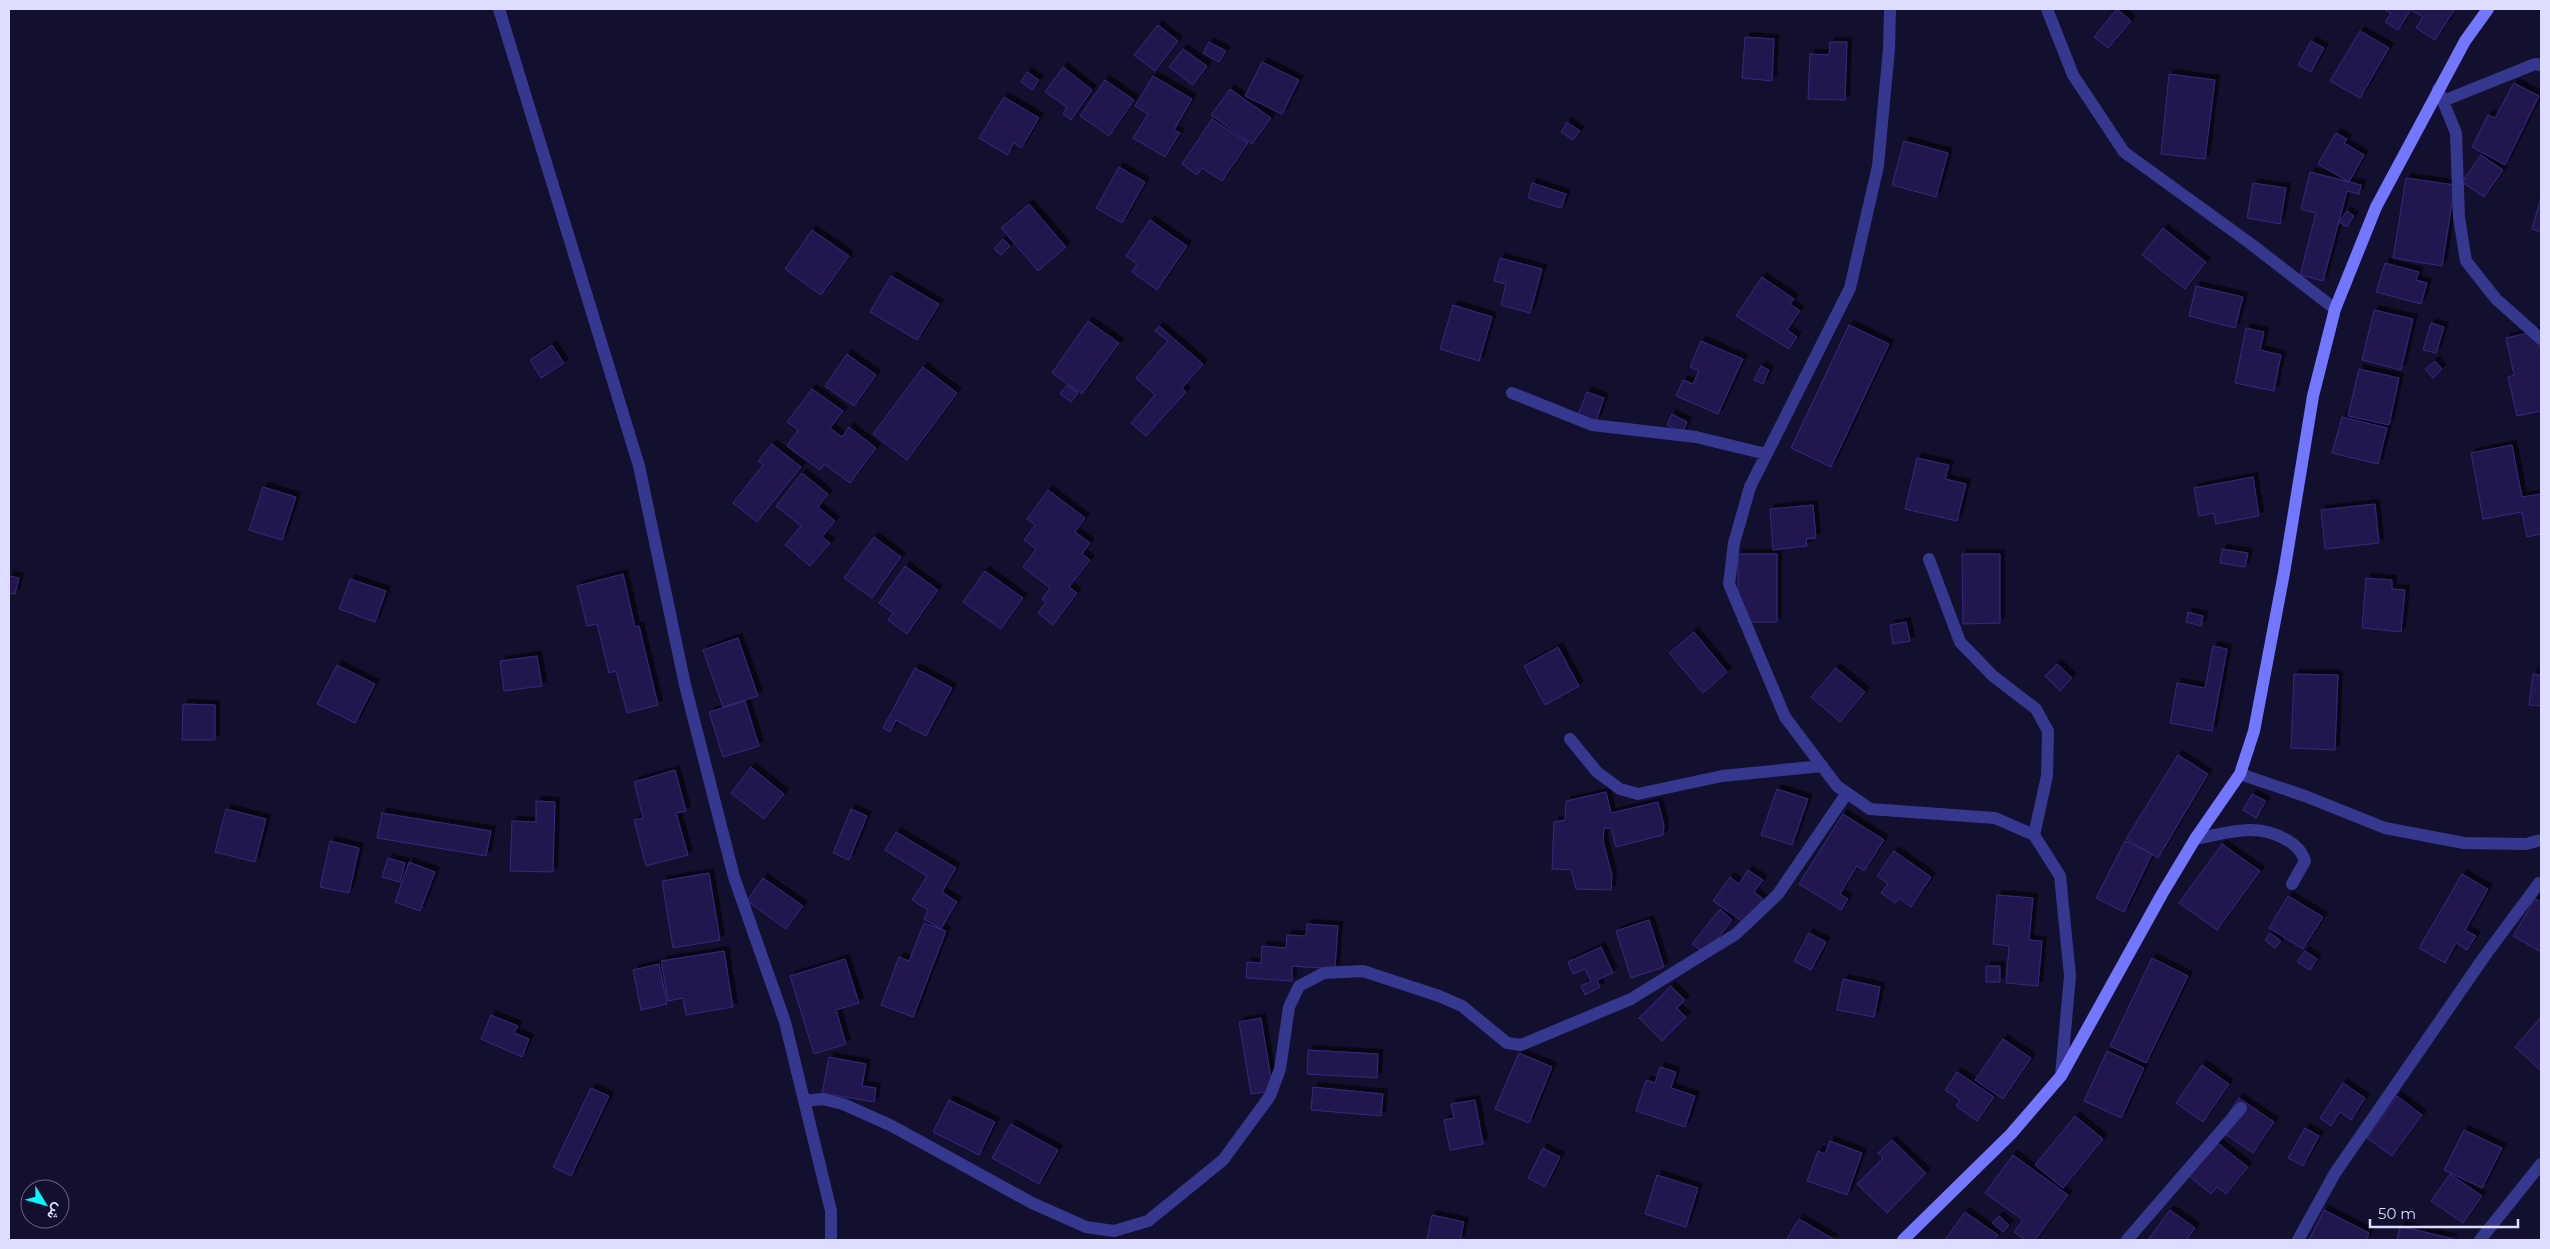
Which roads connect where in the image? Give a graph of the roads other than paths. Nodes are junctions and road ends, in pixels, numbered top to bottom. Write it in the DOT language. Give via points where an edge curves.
graph roads {
  1 [pos="499,9"];
  2 [pos="1890,9"];
  3 [pos="2047,9"];
  4 [pos="2488,9"];
  5 [pos="2541,65"];
  6 [pos="2438,89"];
  7 [pos="2443,101"];
  8 [pos="2335,309"];
  9 [pos="2541,339"];
  10 [pos="1512,393"];
  11 [pos="1766,454"];
  12 [pos="1929,558"];
  13 [pos="1570,740"];
  14 [pos="1822,766"];
  15 [pos="2240,774"];
  16 [pos="1847,793"];
  17 [pos="2034,835"];
  18 [pos="2195,839"];
  19 [pos="2541,840"];
  20 [pos="2540,883"];
  21 [pos="2292,884"];
  22 [pos="2061,1076"];
  23 [pos="804,1101"];
  24 [pos="2241,1108"];
  25 [pos="2540,1169"];
  26 [pos="831,1240"];
  27 [pos="1903,1240"];
  28 [pos="2127,1240"];
  29 [pos="2298,1240"];
  30 [pos="2480,1240"];
  1 -- 23 [label="street" via="639,466 685,685 734,877 785,1022"];
  2 -- 11 [label="street" via="1878,166 1850,288"];
  3 -- 8 [label="street" via="2073,76 2124,152"];
  4 -- 6 [label="main road" via="2465,41"];
  5 -- 7 [label="street" via="2535,64"];
  6 -- 7 [label="street"];
  6 -- 8 [label="main road" via="2376,207"];
  7 -- 9 [label="street" via="2456,133 2460,218 2466,261 2496,299"];
  8 -- 15 [label="main road" via="2313,396 2254,731"];
  10 -- 11 [label="street" via="1592,425 1696,436"];
  11 -- 14 [label="street" via="1750,487 1739,524 1729,584 1785,716"];
  12 -- 17 [label="street" via="1960,642 1993,676 2036,709 2048,731 2047,776"];
  13 -- 14 [label="street" via="1597,772 1620,789 1638,794 1722,776"];
  14 -- 16 [label="street" via="1837,786"];
  15 -- 18 [label="main road"];
  15 -- 19 [label="street" via="2386,828 2464,843 2526,844"];
  16 -- 17 [label="street" via="1870,809 1995,818"];
  16 -- 23 [label="street" via="1778,894 1736,934 1631,999 1521,1045 1507,1043 1462,1006 1363,971 1324,973 1299,986 1289,1008 1280,1070 1270,1096 1223,1160 1148,1221 1114,1231 1086,1227 1032,1203 892,1126 822,1099"];
  17 -- 22 [label="street" via="2060,876 2070,976"];
  18 -- 21 [label="street" via="2252,828 2272,832 2302,851 2306,861"];
  18 -- 22 [label="main road"];
  20 -- 29 [label="street" via="2335,1173"];
  22 -- 27 [label="main road" via="2011,1134"];
  23 -- 26 [label="street" via="831,1211"];
  24 -- 28 [label="street"];
  25 -- 30 [label="street"];
}
